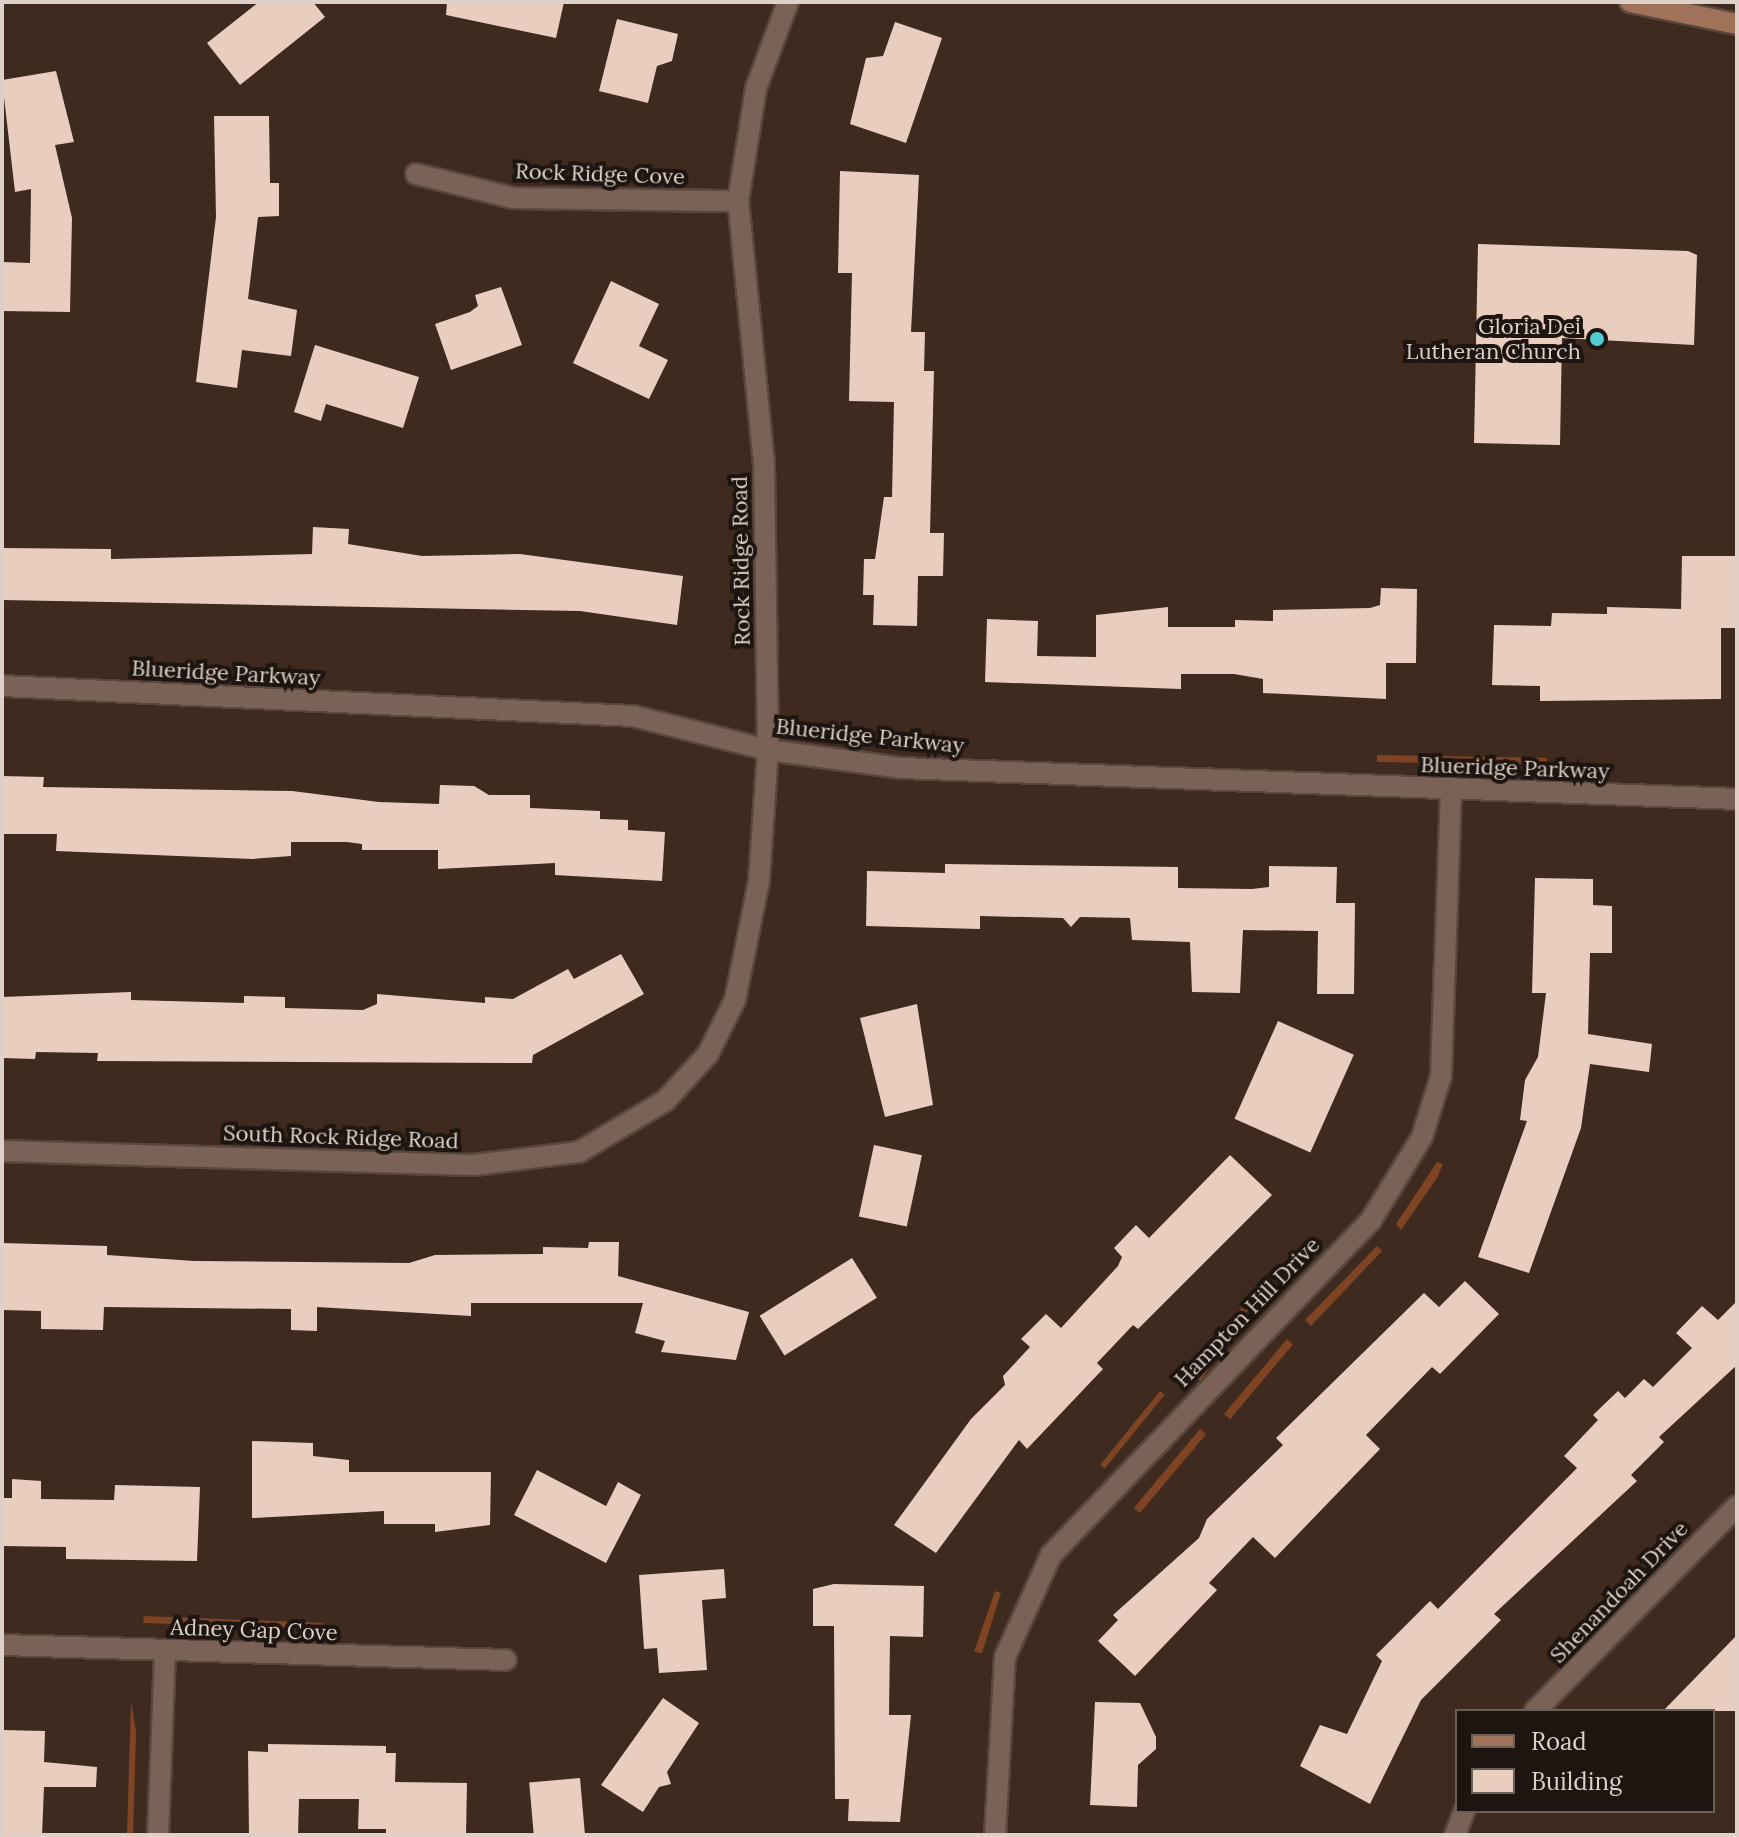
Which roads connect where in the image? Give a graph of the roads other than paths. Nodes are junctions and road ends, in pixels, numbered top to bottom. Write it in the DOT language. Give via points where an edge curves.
graph roads {
  1 [pos="788,2"];
  2 [pos="1630,2"];
  3 [pos="1737,24"];
  4 [pos="416,174"];
  5 [pos="738,201"];
  6 [pos="2,686"];
  7 [pos="768,750"];
  8 [pos="1451,790"];
  9 [pos="1737,799"];
  10 [pos="665,1101"];
  11 [pos="2,1151"];
  12 [pos="1737,1506"];
  13 [pos="2,1645"];
  14 [pos="165,1651"];
  15 [pos="506,1660"];
  16 [pos="1537,1709"];
  17 [pos="1463,1813"];
  18 [pos="158,1835"];
  19 [pos="995,1835"];
  20 [pos="1455,1835"];
  1 -- 5 [label="street, Rock Ridge Road" via="756,88"];
  2 -- 3 [label="main road"];
  4 -- 5 [label="street, Rock Ridge Cove" via="513,198"];
  5 -- 7 [label="street, Rock Ridge Road" via="764,464"];
  6 -- 7 [label="street, Blueridge Parkway" via="633,716"];
  7 -- 8 [label="street, Blueridge Parkway" via="1042,776"];
  7 -- 10 [label="street, Rock Ridge Road" via="759,881 735,1000 708,1054"];
  8 -- 9 [label="street, Blueridge Parkway"];
  8 -- 19 [label="street, Hampton Hill Drive" via="1441,1076 1422,1137 1371,1220 1051,1555 1019,1615 1002,1674"];
  10 -- 11 [label="street, South Rock Ridge Road" via="579,1152 474,1165"];
  12 -- 16 [label="street, Shenandoah Drive"];
  13 -- 14 [label="street, Adney Gap Cove"];
  14 -- 15 [label="street, Adney Gap Cove"];
  14 -- 18 [label="street"];
  17 -- 20 [label="street"];
}
